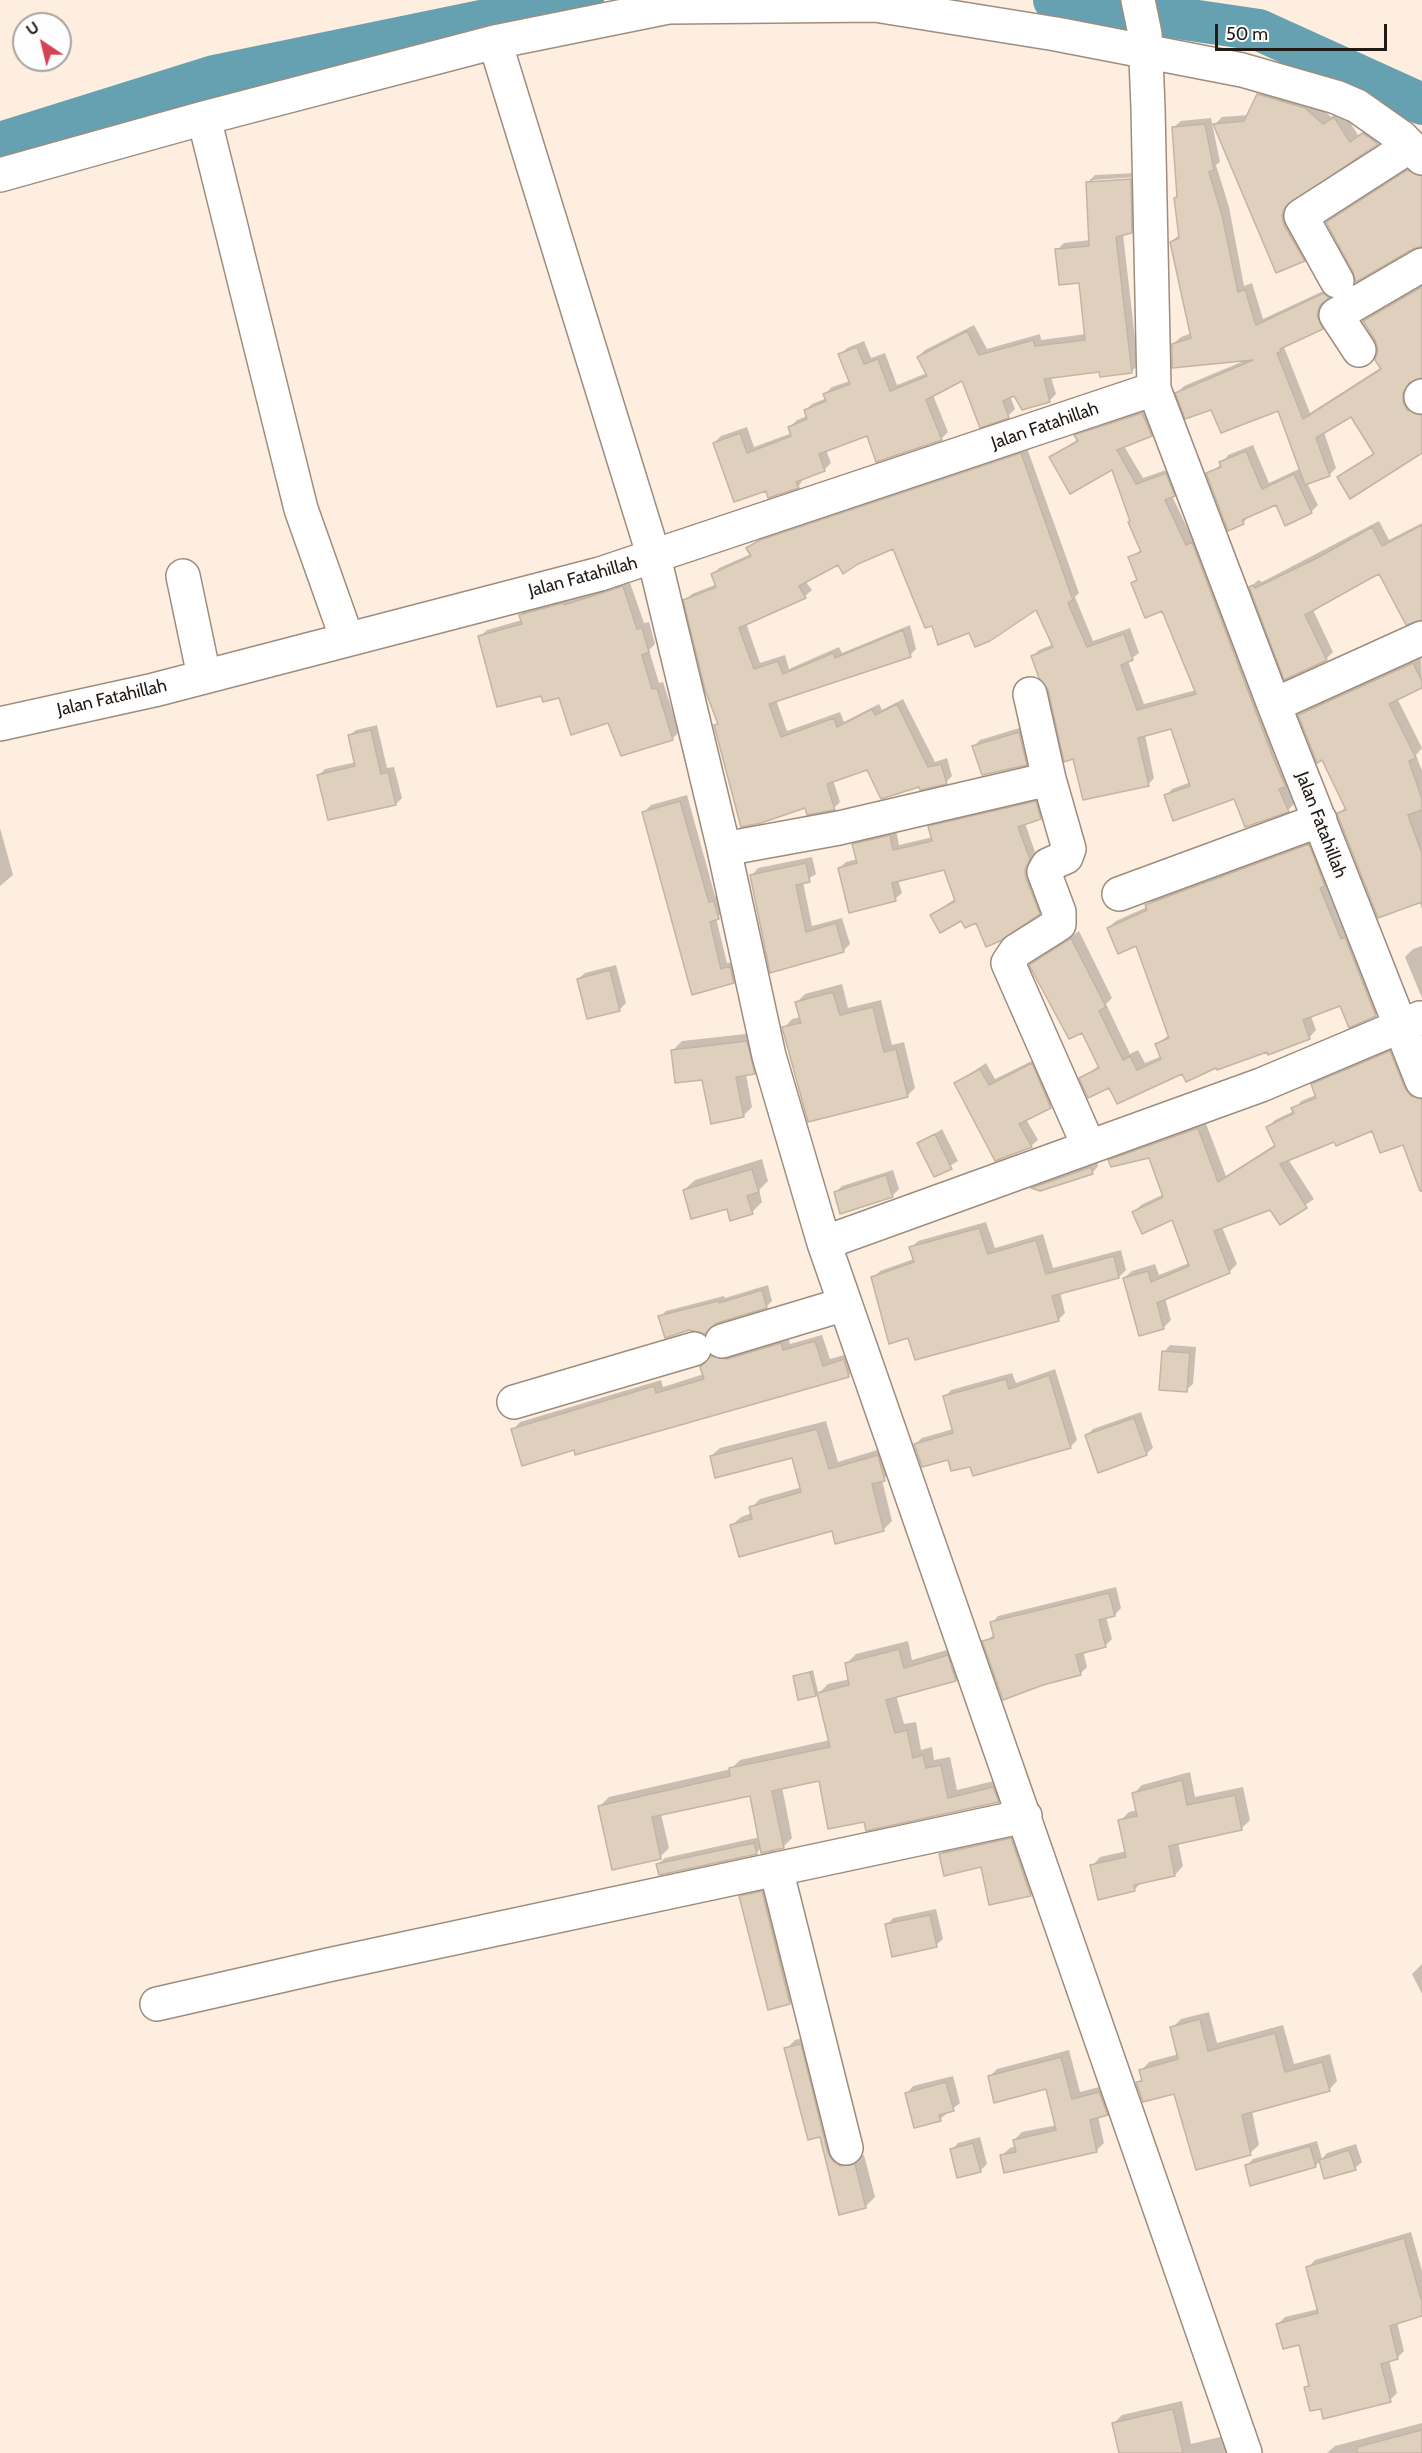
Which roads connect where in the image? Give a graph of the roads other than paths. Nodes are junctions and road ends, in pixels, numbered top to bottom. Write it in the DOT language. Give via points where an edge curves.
graph roads {
  1 [pos="1138,0"];
  2 [pos="495,42"];
  3 [pos="1145,43"];
  4 [pos="204,118"];
  5 [pos="1416,152"];
  6 [pos="0,175"];
  7 [pos="1422,265"];
  8 [pos="1337,281"];
  9 [pos="1359,350"];
  10 [pos="1154,389"];
  11 [pos="654,557"];
  12 [pos="183,576"];
  13 [pos="1422,638"];
  14 [pos="346,639"];
  15 [pos="204,676"];
  16 [pos="1030,694"];
  17 [pos="1274,705"];
  18 [pos="0,724"];
  19 [pos="1049,779"];
  20 [pos="1320,820"];
  21 [pos="724,849"];
  22 [pos="1119,894"];
  23 [pos="1411,1021"];
  24 [pos="1422,1081"];
  25 [pos="1089,1147"];
  26 [pos="824,1243"];
  27 [pos="845,1304"];
  28 [pos="514,1402"];
  29 [pos="1025,1816"];
  30 [pos="776,1869"];
  31 [pos="157,2004"];
  32 [pos="846,2148"];
  33 [pos="1245,2453"];
  1 -- 3 [label="street, Jalan Fatahillah"];
  2 -- 3 [label="street" via="668,8 875,6 1056,34"];
  2 -- 4 [label="street"];
  2 -- 11 [label="street"];
  3 -- 5 [label="street" via="1336,97 1380,121"];
  3 -- 10 [label="street, Jalan Fatahillah"];
  4 -- 6 [label="street"];
  4 -- 14 [label="street" via="301,509"];
  5 -- 8 [label="street" via="1301,216"];
  7 -- 9 [label="street" via="1336,315"];
  10 -- 11 [label="street, Jalan Fatahillah"];
  10 -- 17 [label="street, Jalan Fatahillah"];
  11 -- 14 [label="street, Jalan Fatahillah"];
  11 -- 21 [label="street"];
  12 -- 15 [label="street"];
  13 -- 17 [label="street"];
  14 -- 15 [label="street, Jalan Fatahillah"];
  15 -- 18 [label="street, Jalan Fatahillah"];
  16 -- 19 [label="street"];
  17 -- 20 [label="street, Jalan Fatahillah"];
  19 -- 21 [label="street" via="850,826"];
  19 -- 25 [label="street" via="1069,849 1066,857 1048,865 1044,872 1059,912 1059,924 1016,951 1008,963"];
  20 -- 22 [label="street"];
  20 -- 23 [label="street, Jalan Fatahillah"];
  21 -- 26 [label="street" via="769,1056"];
  23 -- 24 [label="street, Jalan Fatahillah"];
  23 -- 25 [label="street" via="1261,1085"];
  25 -- 26 [label="street"];
  26 -- 27 [label="street"];
  27 -- 28 [label="street"];
  27 -- 29 [label="street"];
  29 -- 30 [label="street"];
  29 -- 33 [label="street"];
  30 -- 31 [label="street"];
  30 -- 32 [label="street"];
}
